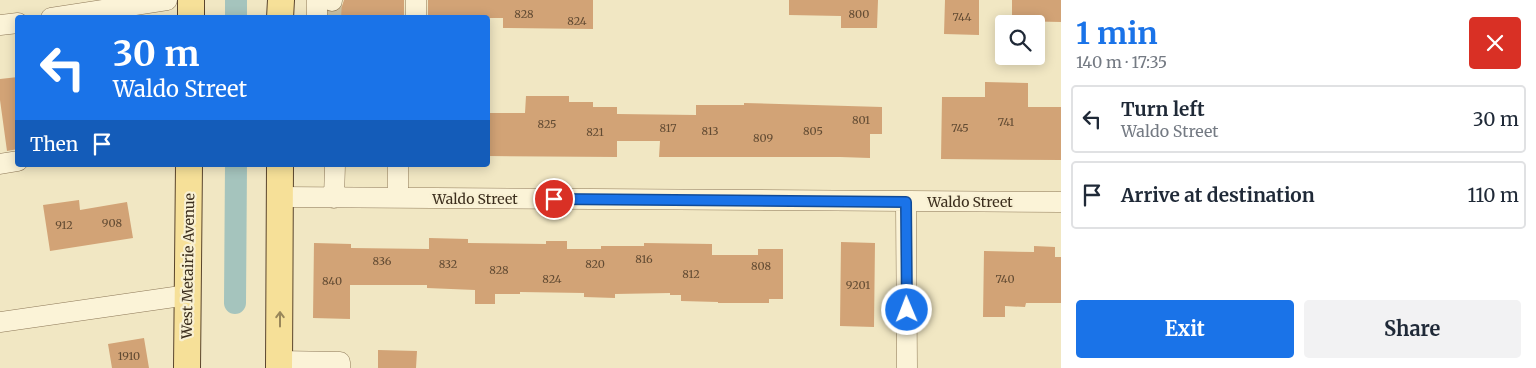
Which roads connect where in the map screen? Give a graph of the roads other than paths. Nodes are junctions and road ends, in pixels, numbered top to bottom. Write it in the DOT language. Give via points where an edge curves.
graph roads {
  1 [pos="167,0"];
  2 [pos="191,0"];
  3 [pos="280,0"];
  4 [pos="327,0"];
  5 [pos="416,0"];
  6 [pos="70,15"];
  7 [pos="191,15"];
  8 [pos="280,15"];
  9 [pos="319,15"];
  10 [pos="416,15"];
  11 [pos="15,23"];
  12 [pos="0,25"];
  13 [pos="15,162"];
  14 [pos="0,164"];
  15 [pos="189,167"];
  16 [pos="280,167"];
  17 [pos="335,167"];
  18 [pos="398,167"];
  19 [pos="280,198"];
  20 [pos="334,198"];
  21 [pos="398,198"];
  22 [pos="906,202"];
  23 [pos="1061,202"];
  24 [pos="188,295"];
  25 [pos="0,322"];
  26 [pos="190,361"];
  27 [pos="278,363"];
  28 [pos="340,368"];
  29 [pos="907,368"];
  1 -- 6 [label="street"];
  2 -- 7 [label="main road"];
  3 -- 8 [label="main road"];
  4 -- 9 [label="street"];
  5 -- 10 [label="street"];
  11 -- 12 [label="street"];
  13 -- 14 [label="street"];
  15 -- 24 [label="main road, West Metairie Avenue"];
  16 -- 19 [label="main road"];
  17 -- 20 [label="street"];
  18 -- 21 [label="street"];
  19 -- 20 [label="street, Waldo Street"];
  27 -- 19 [label="main road, one-way"];
  20 -- 21 [label="street, Waldo Street"];
  21 -- 22 [label="street, Waldo Street"];
  22 -- 23 [label="street, Waldo Street"];
  22 -- 29 [label="street"];
  24 -- 25 [label="street"];
  24 -- 26 [label="main road, West Metairie Avenue"];
  27 -- 28 [label="street" via="340,362"];
}
